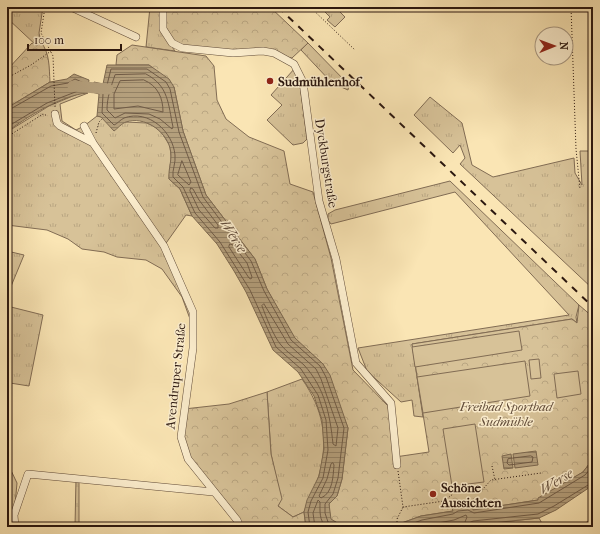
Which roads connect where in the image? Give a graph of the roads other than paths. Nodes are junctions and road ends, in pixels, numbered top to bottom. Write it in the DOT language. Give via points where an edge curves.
graph roads {
  1 [pos="71,7"];
  2 [pos="163,7"];
  3 [pos="136,37"];
  4 [pos="55,114"];
  5 [pos="84,126"];
  6 [pos="93,143"];
  7 [pos="397,465"];
  8 [pos="212,492"];
  9 [pos="593,522"];
  10 [pos="15,527"];
  11 [pos="240,527"];
  12 [pos="590,527"];
  1 -- 3 [label="street"];
  2 -- 7 [label="street, Dyckburgstraße" via="163,29 172,43 182,48 233,53 263,51 274,53 294,64 303,82 319,201 336,259 356,363 392,403"];
  4 -- 6 [label="street, Avendruper Straße" via="57,123"];
  5 -- 6 [label="street"];
  6 -- 8 [label="street, Avendruper Straße" via="164,246 193,312 193,348 181,437 188,459"];
  8 -- 10 [label="street" via="28,474 14,515"];
  8 -- 11 [label="street, Avendruper Straße"];
  9 -- 12 [label="street"];
}
